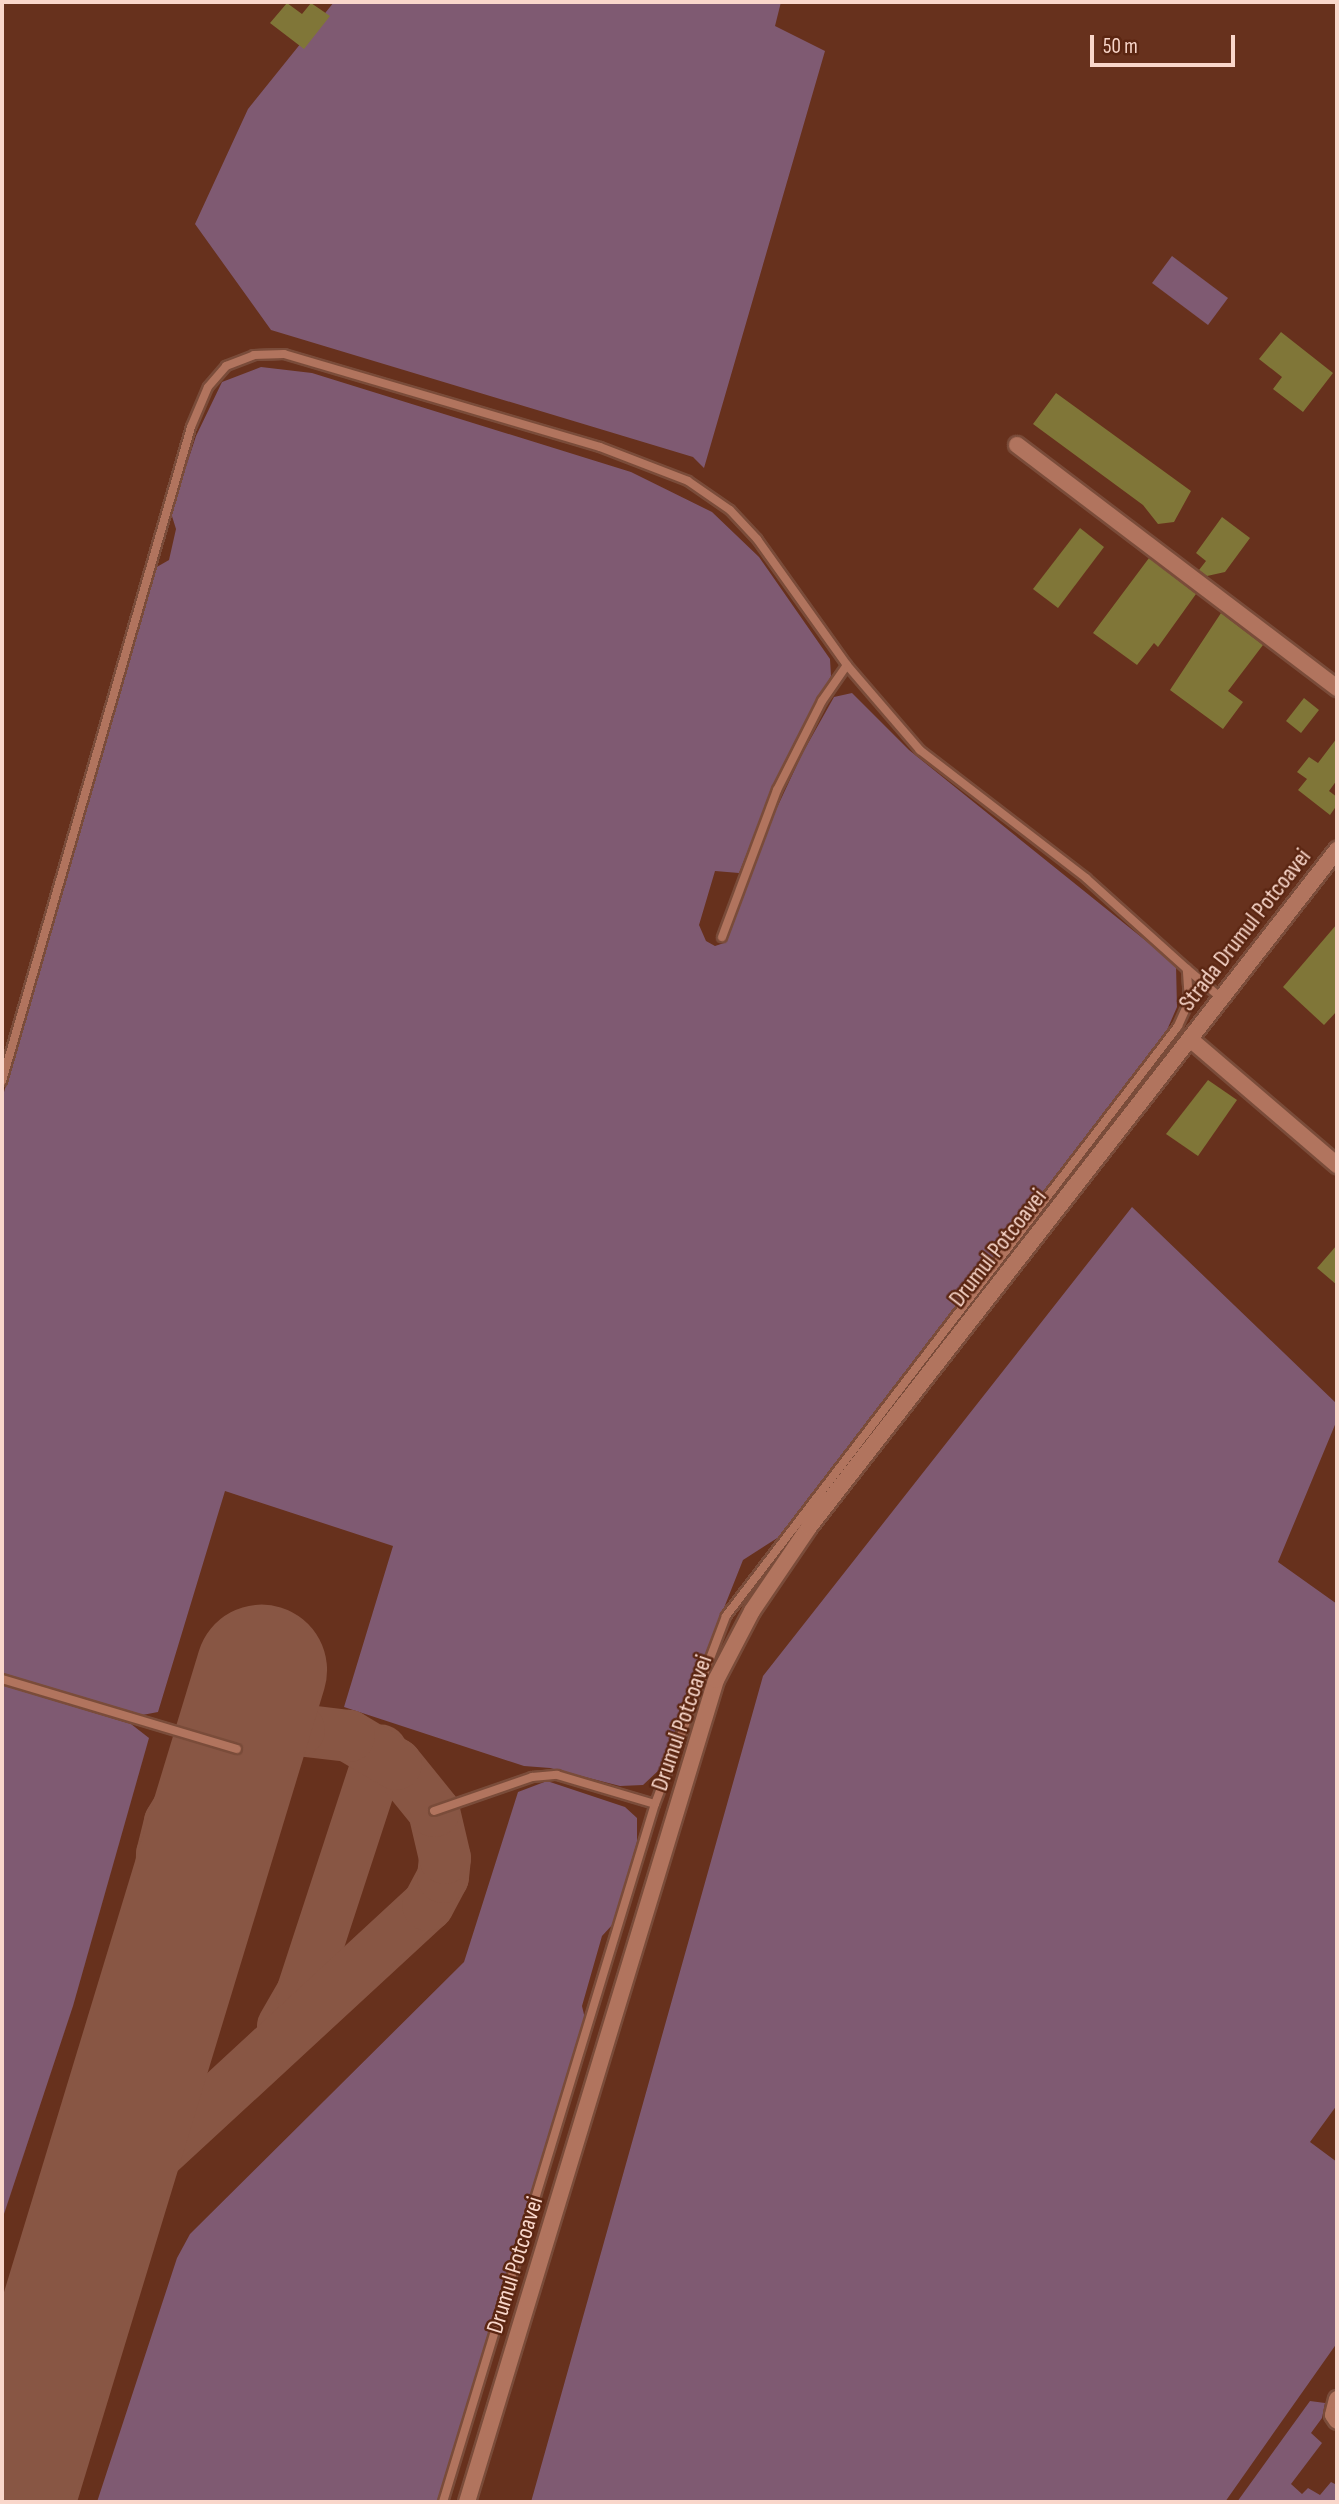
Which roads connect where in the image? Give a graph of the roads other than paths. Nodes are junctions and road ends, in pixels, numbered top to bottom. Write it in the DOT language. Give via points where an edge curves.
graph roads {
  1 [pos="1017,445"];
  2 [pos="847,665"];
  3 [pos="1337,688"];
  4 [pos="1337,850"];
  5 [pos="722,937"];
  6 [pos="1187,969"];
  7 [pos="1221,998"];
  8 [pos="1189,1039"];
  9 [pos="2,1081"];
  10 [pos="1337,1165"];
  11 [pos="2,1679"];
  12 [pos="237,1749"];
  13 [pos="655,1804"];
  14 [pos="434,1811"];
  15 [pos="1337,2399"];
  16 [pos="1337,2421"];
  17 [pos="443,2502"];
  18 [pos="467,2502"];
  1 -- 3 [label="street"];
  2 -- 5 [label="lane" via="822,701 777,790"];
  2 -- 6 [label="lane" via="920,750 1086,878"];
  2 -- 9 [label="lane" via="757,539 730,510 688,481 600,447 284,354 254,355 226,366 208,387 191,427"];
  4 -- 7 [label="street, Strada Drumul Potcoavei"];
  6 -- 7 [label="lane"];
  6 -- 13 [label="lane" via="1189,1002 1178,1026 726,1616"];
  7 -- 8 [label="street, Strada Drumul Potcoavei"];
  8 -- 10 [label="street"];
  8 -- 18 [label="street, Drumul Potcoavei" via="809,1527 752,1611 716,1680"];
  11 -- 12 [label="lane"];
  13 -- 14 [label="lane" via="557,1775 532,1777"];
  13 -- 17 [label="lane"];
  15 -- 16 [label="street" via="1333,2415"];
}
